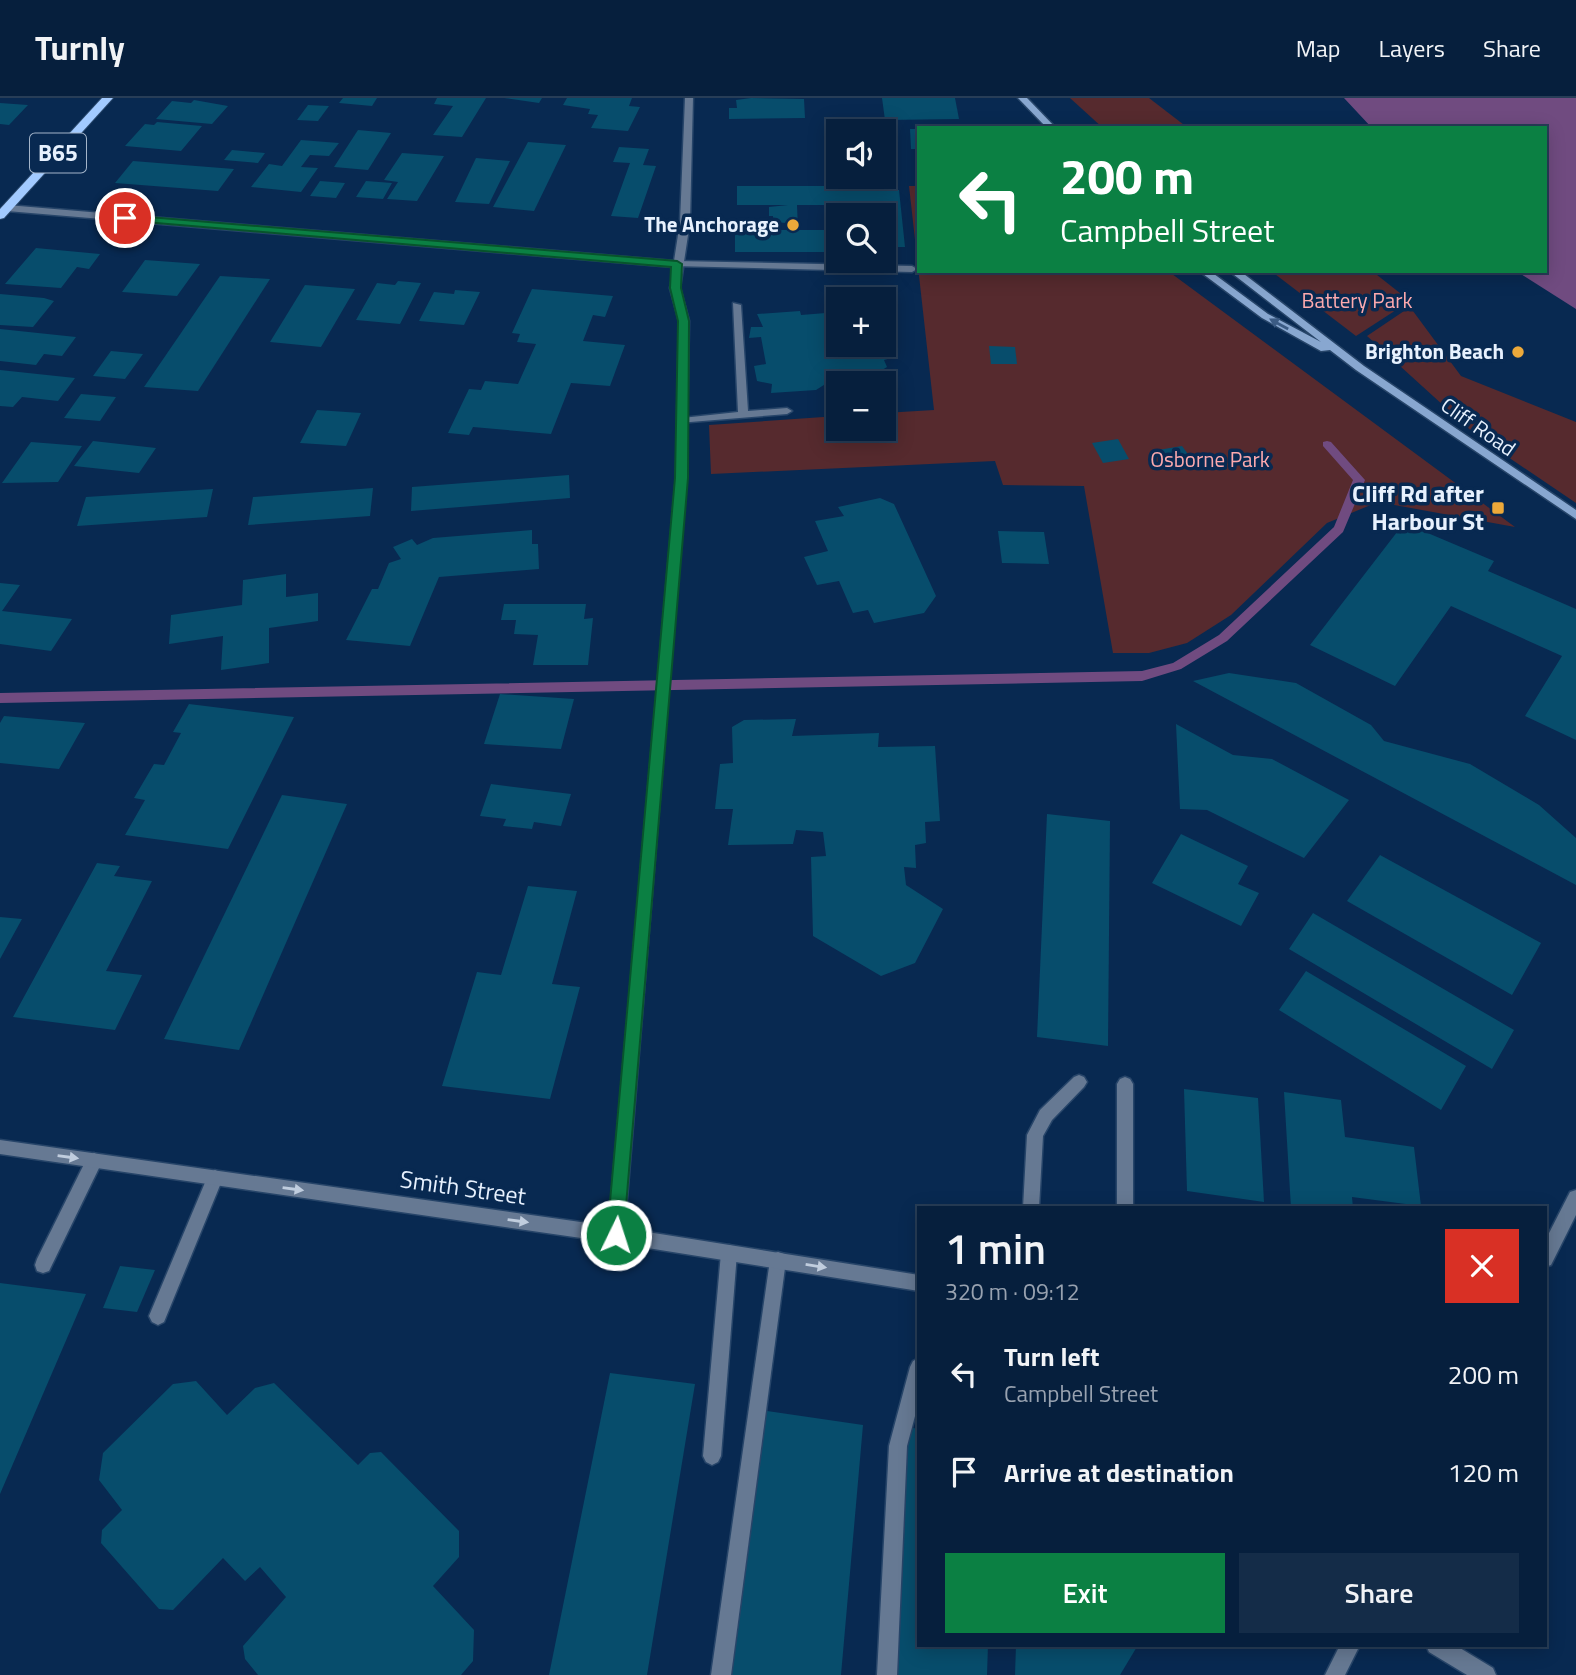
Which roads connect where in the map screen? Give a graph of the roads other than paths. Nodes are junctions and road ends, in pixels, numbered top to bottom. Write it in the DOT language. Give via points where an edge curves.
graph roads {
  1 [pos="108,98"];
  2 [pos="690,98"];
  3 [pos="1022,98"];
  4 [pos="1050,126"];
  5 [pos="2,210"];
  6 [pos="677,264"];
  7 [pos="912,268"];
  8 [pos="1207,273"];
  9 [pos="1237,273"];
  10 [pos="736,304"];
  11 [pos="1360,368"];
  12 [pos="787,411"];
  13 [pos="743,415"];
  14 [pos="682,421"];
  15 [pos="1576,515"];
  16 [pos="1079,1082"];
  17 [pos="1125,1084"];
  18 [pos="0,1147"];
  19 [pos="94,1161"];
  20 [pos="215,1178"];
  21 [pos="1576,1198"];
  22 [pos="1031,1206"];
  23 [pos="1125,1206"];
  24 [pos="616,1235"];
  25 [pos="729,1253"];
  26 [pos="1547,1255"];
  27 [pos="778,1260"];
  28 [pos="43,1265"];
  29 [pos="917,1283"];
  30 [pos="158,1316"];
  31 [pos="917,1375"];
  32 [pos="712,1456"];
  33 [pos="1349,1647"];
  34 [pos="1439,1647"];
  35 [pos="721,1675"];
  36 [pos="887,1675"];
  37 [pos="1335,1675"];
  38 [pos="1486,1675"];
  1 -- 5 [label="main road, B65"];
  2 -- 6 [label="street" via="685,222"];
  3 -- 4 [label="main road"];
  5 -- 6 [label="street"];
  6 -- 7 [label="street"];
  6 -- 14 [label="street" via="675,288 684,321"];
  11 -- 8 [label="main road, Cliff Road, one-way" via="1265,316"];
  9 -- 11 [label="main road, Cliff Road"];
  10 -- 13 [label="street"];
  11 -- 15 [label="main road, Cliff Road"];
  12 -- 13 [label="street"];
  13 -- 14 [label="street"];
  14 -- 24 [label="street" via="681,478"];
  16 -- 22 [label="street" via="1046,1115 1035,1135"];
  17 -- 23 [label="street"];
  18 -- 19 [label="street, Smith Street, one-way"];
  19 -- 20 [label="street, Smith Street"];
  19 -- 28 [label="street"];
  20 -- 24 [label="street, Smith Street, one-way"];
  20 -- 30 [label="street"];
  21 -- 26 [label="street"];
  24 -- 25 [label="street, Smith Street"];
  25 -- 27 [label="street, Smith Street"];
  25 -- 32 [label="street"];
  27 -- 29 [label="street, Smith Street, one-way"];
  27 -- 35 [label="street"];
  31 -- 36 [label="street" via="898,1446"];
  33 -- 37 [label="street"];
  34 -- 38 [label="street"];
}
